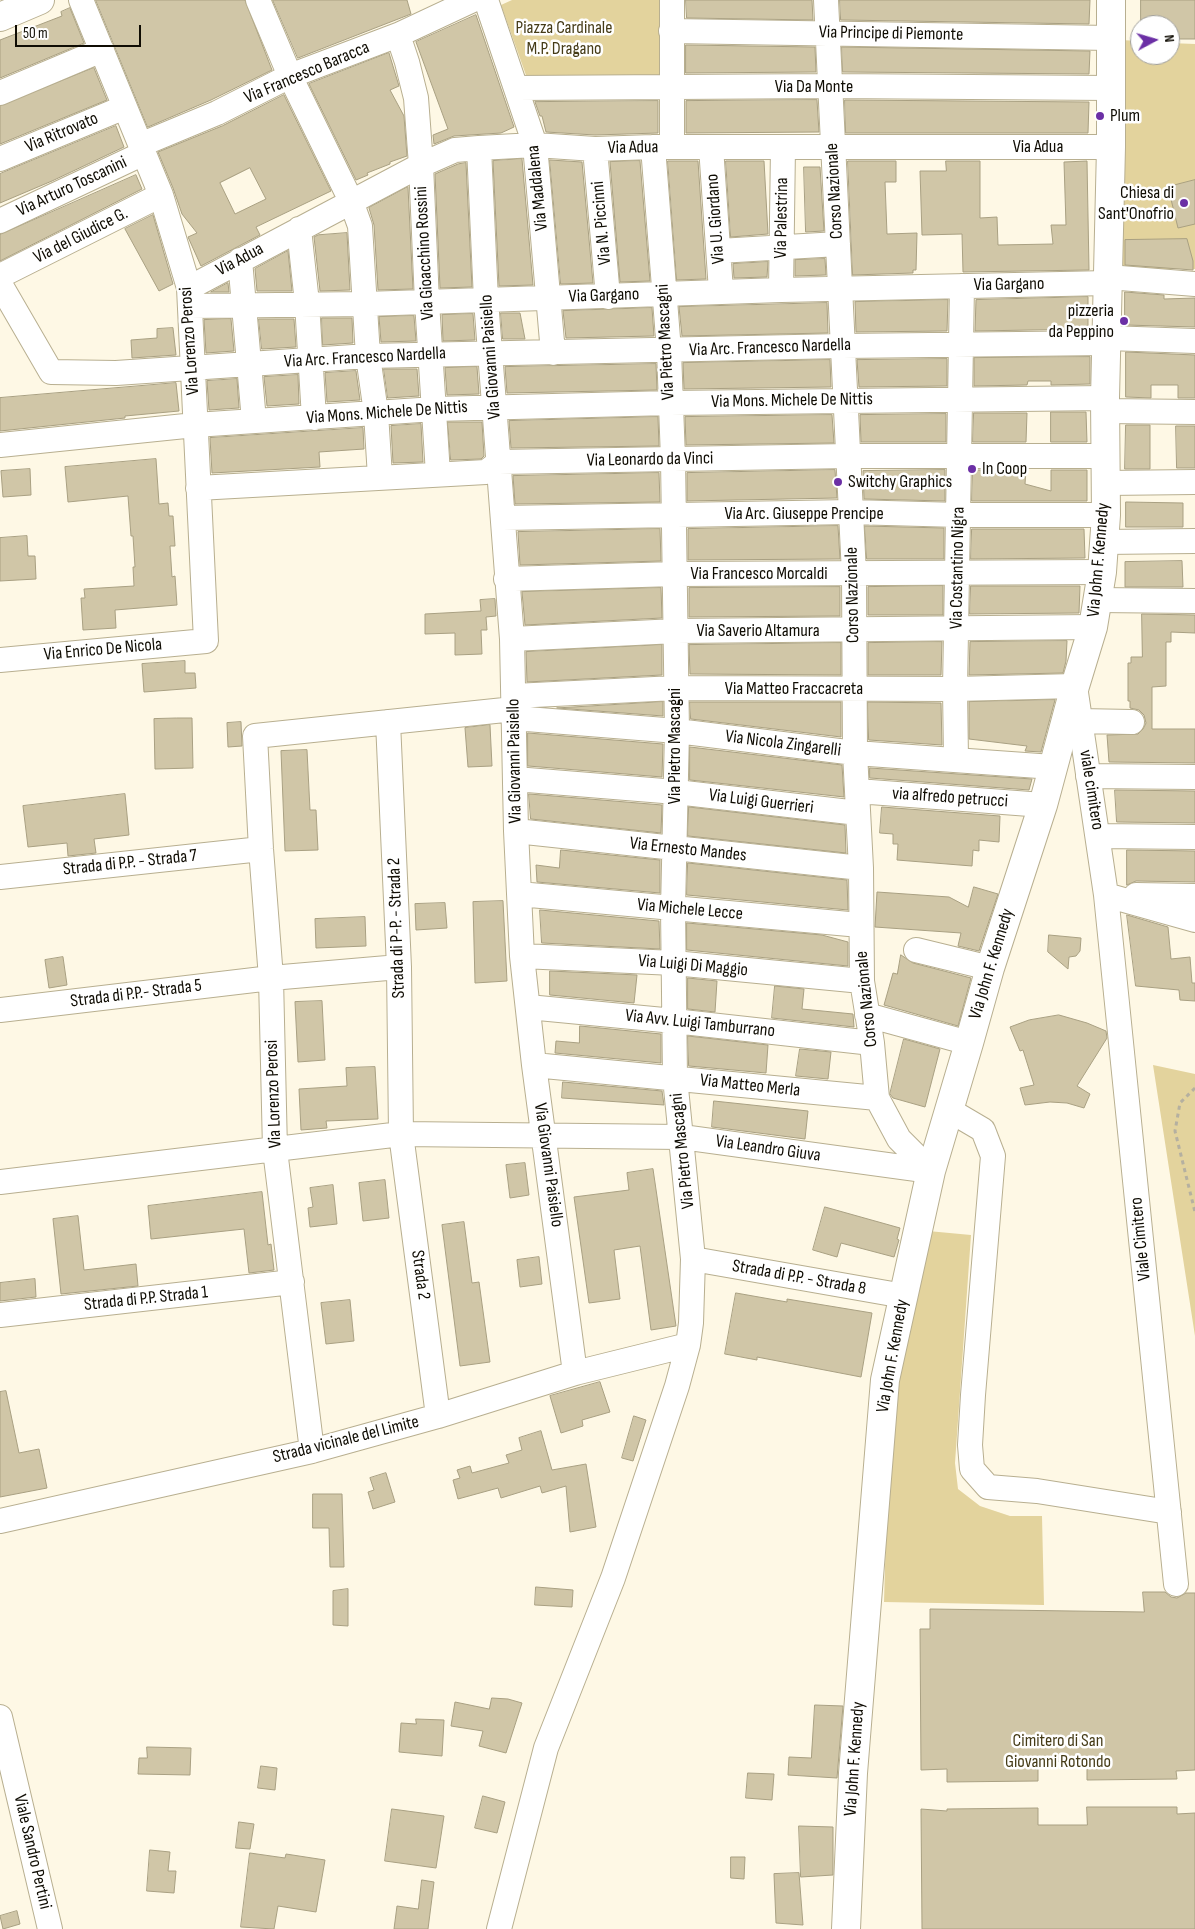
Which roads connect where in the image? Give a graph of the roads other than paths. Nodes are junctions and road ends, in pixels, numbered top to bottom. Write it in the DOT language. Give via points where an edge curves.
graph roads {
  1 [pos="40,0"];
  2 [pos="81,0"];
  3 [pos="258,0"];
  4 [pos="484,0"];
  5 [pos="672,0"];
  6 [pos="826,0"];
  7 [pos="1111,0"];
  8 [pos="0,17"];
  9 [pos="672,31"];
  10 [pos="828,32"];
  11 [pos="398,35"];
  12 [pos="1110,38"];
  13 [pos="102,50"];
  14 [pos="290,76"];
  15 [pos="831,86"];
  16 [pos="671,87"];
  17 [pos="517,88"];
  18 [pos="1110,88"];
  19 [pos="0,93"];
  20 [pos="125,107"];
  21 [pos="536,145"];
  22 [pos="783,146"];
  23 [pos="663,147"];
  24 [pos="711,147"];
  25 [pos="1111,147"];
  26 [pos="478,148"];
  27 [pos="595,148"];
  28 [pos="833,148"];
  29 [pos="142,149"];
  30 [pos="0,160"];
  31 [pos="421,165"];
  32 [pos="161,195"];
  33 [pos="351,201"];
  34 [pos="0,221"];
  35 [pos="299,229"];
  36 [pos="838,244"];
  37 [pos="782,247"];
  38 [pos="719,251"];
  39 [pos="240,260"];
  40 [pos="0,276"];
  41 [pos="1108,280"];
  42 [pos="0,284"];
  43 [pos="1195,284"];
  44 [pos="962,286"];
  45 [pos="841,288"];
  46 [pos="781,290"];
  47 [pos="720,292"];
  48 [pos="664,293"];
  49 [pos="608,296"];
  50 [pos="190,297"];
  51 [pos="547,298"];
  52 [pos="486,300"];
  53 [pos="426,302"];
  54 [pos="308,303"];
  55 [pos="365,304"];
  56 [pos="245,305"];
  57 [pos="1107,340"];
  58 [pos="1195,341"];
  59 [pos="842,346"];
  60 [pos="962,346"];
  61 [pos="669,351"];
  62 [pos="490,353"];
  63 [pos="553,353"];
  64 [pos="430,354"];
  65 [pos="368,356"];
  66 [pos="310,360"];
  67 [pos="250,365"];
  68 [pos="193,369"];
  69 [pos="960,398"];
  70 [pos="846,400"];
  71 [pos="670,403"];
  72 [pos="1105,404"];
  73 [pos="494,407"];
  74 [pos="435,409"];
  75 [pos="1195,412"];
  76 [pos="376,413"];
  77 [pos="314,418"];
  78 [pos="254,421"];
  79 [pos="195,425"];
  80 [pos="0,445"];
  81 [pos="849,456"];
  82 [pos="959,456"];
  83 [pos="1106,456"];
  84 [pos="672,459"];
  85 [pos="499,462"];
  86 [pos="438,474"];
  87 [pos="380,477"];
  88 [pos="1195,482"];
  89 [pos="1106,483"];
  90 [pos="198,488"];
  91 [pos="850,512"];
  92 [pos="959,515"];
  93 [pos="1106,515"];
  94 [pos="674,516"];
  95 [pos="503,518"];
  96 [pos="1195,541"];
  97 [pos="1103,542"];
  98 [pos="958,572"];
  99 [pos="1102,572"];
  100 [pos="675,574"];
  101 [pos="854,574"];
  102 [pos="506,579"];
  103 [pos="1097,600"];
  104 [pos="1195,601"];
  105 [pos="1093,627"];
  106 [pos="854,630"];
  107 [pos="956,630"];
  108 [pos="676,631"];
  109 [pos="512,639"];
  110 [pos="206,641"];
  111 [pos="0,660"];
  112 [pos="1074,686"];
  113 [pos="675,688"];
  114 [pos="855,689"];
  115 [pos="955,689"];
  116 [pos="514,708"];
  117 [pos="1080,721"];
  118 [pos="388,722"];
  119 [pos="1132,722"];
  120 [pos="676,738"];
  121 [pos="855,753"];
  122 [pos="956,760"];
  123 [pos="1053,767"];
  124 [pos="1088,776"];
  125 [pos="1195,777"];
  126 [pos="515,779"];
  127 [pos="676,792"];
  128 [pos="858,802"];
  129 [pos="1043,805"];
  130 [pos="516,831"];
  131 [pos="1098,836"];
  132 [pos="1195,837"];
  133 [pos="674,848"];
  134 [pos="261,849"];
  135 [pos="861,868"];
  136 [pos="0,877"];
  137 [pos="519,894"];
  138 [pos="1106,895"];
  139 [pos="1195,896"];
  140 [pos="673,908"];
  141 [pos="1195,920"];
  142 [pos="860,925"];
  143 [pos="916,950"];
  144 [pos="522,956"];
  145 [pos="674,963"];
  146 [pos="399,967"];
  147 [pos="990,968"];
  148 [pos="271,978"];
  149 [pos="862,981"];
  150 [pos="528,1007"];
  151 [pos="0,1010"];
  152 [pos="867,1015"];
  153 [pos="674,1021"];
  154 [pos="872,1043"];
  155 [pos="970,1043"];
  156 [pos="534,1065"];
  157 [pos="675,1078"];
  158 [pos="877,1098"];
  159 [pos="949,1110"];
  160 [pos="401,1134"];
  161 [pos="544,1135"];
  162 [pos="682,1137"];
  163 [pos="275,1150"];
  164 [pos="931,1171"];
  165 [pos="0,1182"];
  166 [pos="694,1259"];
  167 [pos="292,1282"];
  168 [pos="904,1296"];
  169 [pos="0,1315"];
  170 [pos="688,1346"];
  171 [pos="575,1373"];
  172 [pos="438,1416"];
  173 [pos="312,1451"];
  174 [pos="1169,1512"];
  175 [pos="0,1521"];
  176 [pos="1176,1584"];
  177 [pos="0,1717"];
  178 [pos="50,1929"];
  179 [pos="500,1929"];
  180 [pos="846,1929"];
  1 -- 8 [label="main road"];
  2 -- 13 [label="street, Via Lorenzo Perosi"];
  3 -- 14 [label="street"];
  4 -- 11 [label="street, Via Francesco Baracca"];
  4 -- 17 [label="street, Via Maddalena"];
  5 -- 9 [label="street, Via Pietro Mascagni"];
  6 -- 10 [label="street, Corso Nazionale"];
  7 -- 12 [label="main road, Via John F. Kennedy"];
  9 -- 10 [label="street, Via Principe di Piemonte"];
  9 -- 16 [label="street, Via Pietro Mascagni"];
  10 -- 12 [label="street, Via Principe di Piemonte"];
  10 -- 15 [label="street, Corso Nazionale"];
  11 -- 14 [label="street, Via Francesco Baracca"];
  11 -- 31 [label="street, Via Gioacchino Rossini" via="416,98"];
  12 -- 18 [label="main road, Via John F. Kennedy"];
  13 -- 19 [label="street"];
  13 -- 20 [label="street, Via Lorenzo Perosi"];
  14 -- 29 [label="street, Via Francesco Baracca"];
  14 -- 33 [label="street"];
  15 -- 16 [label="street, Via Da Monte"];
  15 -- 18 [label="street, Via Da Monte"];
  15 -- 28 [label="street, Corso Nazionale"];
  16 -- 17 [label="street, Via Da Monte"];
  16 -- 23 [label="street, Via Pietro Mascagni"];
  17 -- 21 [label="street, Via Maddalena"];
  18 -- 25 [label="main road, Via John F. Kennedy"];
  20 -- 29 [label="street, Via Lorenzo Perosi"];
  20 -- 30 [label="street, Via Ritrovato"];
  21 -- 26 [label="street, Via Adua"];
  21 -- 27 [label="street, Via Adua"];
  21 -- 51 [label="street, Via Maddalena"];
  22 -- 24 [label="street, Via Adua"];
  22 -- 28 [label="street, Via Adua"];
  22 -- 37 [label="street, Via Palestrina"];
  23 -- 24 [label="street, Via Adua"];
  23 -- 27 [label="street, Via Adua"];
  23 -- 48 [label="street, Via Pietro Mascagni"];
  24 -- 38 [label="street, Via U. Giordano"];
  25 -- 28 [label="street, Via Adua"];
  25 -- 41 [label="main road, Via John F. Kennedy"];
  26 -- 31 [label="street, Via Adua" via="455,150"];
  26 -- 52 [label="street, Via Giovanni Paisiello"];
  27 -- 49 [label="street, Via N. Piccinni"];
  28 -- 36 [label="street, Corso Nazionale"];
  29 -- 32 [label="street, Via Lorenzo Perosi"];
  29 -- 34 [label="street, Via Arturo Toscanini"];
  31 -- 33 [label="street, Via Adua"];
  31 -- 53 [label="street, Via Gioacchino Rossini"];
  32 -- 40 [label="street, Via del Giudice G."];
  32 -- 50 [label="street, Via Lorenzo Perosi"];
  33 -- 35 [label="street, Via Adua"];
  33 -- 55 [label="street" via="360,226"];
  35 -- 39 [label="street, Via Adua"];
  35 -- 54 [label="street"];
  36 -- 37 [label="street"];
  36 -- 45 [label="street, Corso Nazionale"];
  37 -- 38 [label="street"];
  37 -- 46 [label="street, Via Palestrina"];
  38 -- 47 [label="street, Via U. Giordano"];
  39 -- 50 [label="street, Via Adua"];
  39 -- 56 [label="street"];
  41 -- 43 [label="street, Via Gargano"];
  41 -- 44 [label="street, Via Gargano"];
  41 -- 57 [label="main road, Via John F. Kennedy"];
  42 -- 68 [label="street, Via Arc. Francesco Nardella" via="51,372"];
  44 -- 45 [label="street, Via Gargano"];
  44 -- 60 [label="street, Via Costantino Nigra"];
  45 -- 46 [label="street, Via Gargano"];
  45 -- 59 [label="street, Corso Nazionale"];
  46 -- 47 [label="street, Via Gargano"];
  47 -- 48 [label="street, Via Gargano"];
  48 -- 49 [label="street, Via Gargano"];
  48 -- 61 [label="street, Via Pietro Mascagni"];
  49 -- 51 [label="street, Via Gargano"];
  50 -- 56 [label="street, Via Gargano"];
  50 -- 68 [label="street, Via Lorenzo Perosi"];
  51 -- 52 [label="street, Via Gargano"];
  51 -- 63 [label="street, Via Maddalena"];
  52 -- 53 [label="street, Via Gargano"];
  52 -- 62 [label="street, Via Giovanni Paisiello"];
  53 -- 55 [label="street, Via Gargano"];
  53 -- 64 [label="street, Via Gioacchino Rossini"];
  54 -- 55 [label="street, Via Gargano"];
  54 -- 56 [label="street, Via Gargano"];
  54 -- 66 [label="street"];
  55 -- 65 [label="street"];
  56 -- 67 [label="street"];
  57 -- 58 [label="street, Via Arc. Francesco Nardella"];
  57 -- 60 [label="street, Via Arc. Francesco Nardella"];
  57 -- 72 [label="main road, Via John F. Kennedy"];
  59 -- 60 [label="street, Via Arc. Francesco Nardella"];
  59 -- 61 [label="street, Via Arc. Francesco Nardella"];
  59 -- 70 [label="street, Corso Nazionale"];
  60 -- 69 [label="street, Via Costantino Nigra"];
  61 -- 63 [label="street, Via Arc. Francesco Nardella"];
  61 -- 71 [label="street, Via Pietro Mascagni"];
  62 -- 63 [label="street, Via Arc. Francesco Nardella"];
  62 -- 64 [label="street, Via Arc. Francesco Nardella"];
  62 -- 73 [label="street, Via Giovanni Paisiello"];
  64 -- 65 [label="street, Via Arc. Francesco Nardella"];
  64 -- 74 [label="street, Via Gioacchino Rossini"];
  65 -- 66 [label="street, Via Arc. Francesco Nardella"];
  65 -- 76 [label="street"];
  66 -- 67 [label="street, Via Arc. Francesco Nardella"];
  66 -- 77 [label="street"];
  67 -- 68 [label="street, Via Arc. Francesco Nardella"];
  67 -- 78 [label="street"];
  68 -- 79 [label="street, Via Lorenzo Perosi"];
  69 -- 70 [label="street, Via Mons. Michele De Nittis"];
  69 -- 72 [label="street, Via Mons. Michele De Nittis"];
  69 -- 82 [label="street, Via Costantino Nigra"];
  70 -- 71 [label="street, Via Mons. Michele De Nittis"];
  70 -- 81 [label="street, Corso Nazionale"];
  71 -- 73 [label="street, Via Mons. Michele De Nittis"];
  71 -- 84 [label="street, Via Pietro Mascagni"];
  72 -- 75 [label="street, Via Mons. Michele De Nittis"];
  72 -- 83 [label="main road, Via John F. Kennedy"];
  73 -- 74 [label="street, Via Mons. Michele De Nittis"];
  73 -- 85 [label="street, Via Giovanni Paisiello"];
  74 -- 76 [label="street, Via Mons. Michele De Nittis"];
  74 -- 86 [label="street, Via Gioacchino Rossini"];
  76 -- 77 [label="street, Via Mons. Michele De Nittis"];
  76 -- 87 [label="street"];
  77 -- 78 [label="street, Via Mons. Michele De Nittis"];
  78 -- 79 [label="street, Via Mons. Michele De Nittis"];
  79 -- 80 [label="street, Via Mons. Michele De Nittis"];
  79 -- 90 [label="street, Via Lorenzo Perosi"];
  81 -- 82 [label="street, Via Leonardo da Vinci"];
  81 -- 84 [label="street, Via Leonardo da Vinci"];
  81 -- 91 [label="street, Corso Nazionale"];
  82 -- 83 [label="street, Via Leonardo da Vinci"];
  82 -- 92 [label="street, Via Costantino Nigra"];
  83 -- 89 [label="main road, Via John F. Kennedy"];
  84 -- 85 [label="street, Via Leonardo da Vinci"];
  84 -- 94 [label="street, Via Pietro Mascagni"];
  85 -- 86 [label="street, Via Leonardo da Vinci" via="486,472"];
  85 -- 95 [label="street, Via Giovanni Paisiello"];
  86 -- 87 [label="street, Via Leonardo da Vinci"];
  87 -- 90 [label="street, Via Leonardo da Vinci"];
  88 -- 89 [label="street"];
  89 -- 93 [label="main road, Via John F. Kennedy"];
  90 -- 110 [label="street, Via Lorenzo Perosi"];
  91 -- 92 [label="street, Via Arc. Giuseppe Prencipe"];
  91 -- 94 [label="street, Via Arc. Giuseppe Prencipe"];
  91 -- 101 [label="street, Corso Nazionale"];
  92 -- 93 [label="street, Via Arc. Giuseppe Prencipe"];
  92 -- 98 [label="street, Via Costantino Nigra"];
  93 -- 97 [label="main road, Via John F. Kennedy"];
  94 -- 95 [label="street, Via Arc. Giuseppe Prencipe"];
  94 -- 100 [label="street, Via Pietro Mascagni"];
  95 -- 102 [label="street, Via Giovanni Paisiello"];
  96 -- 97 [label="street"];
  97 -- 99 [label="main road, Via John F. Kennedy"];
  98 -- 99 [label="street, Via Francesco Morcaldi"];
  98 -- 101 [label="street, Via Francesco Morcaldi"];
  98 -- 107 [label="street, Via Costantino Nigra"];
  99 -- 103 [label="main road, Via John F. Kennedy"];
  100 -- 101 [label="street, Via Francesco Morcaldi"];
  100 -- 102 [label="street, Via Francesco Morcaldi"];
  100 -- 108 [label="street, Via Pietro Mascagni"];
  101 -- 106 [label="street, Corso Nazionale"];
  102 -- 109 [label="street, Via Giovanni Paisiello"];
  103 -- 104 [label="street"];
  103 -- 105 [label="main road, Via John F. Kennedy"];
  105 -- 107 [label="street, Via Saverio Altamura"];
  105 -- 112 [label="main road, Via John F. Kennedy"];
  106 -- 107 [label="street, Via Saverio Altamura"];
  106 -- 108 [label="street, Via Saverio Altamura"];
  106 -- 114 [label="street, Corso Nazionale"];
  107 -- 115 [label="street, Via Costantino Nigra"];
  108 -- 109 [label="street, Via Saverio Altamura"];
  108 -- 113 [label="street, Via Pietro Mascagni"];
  109 -- 116 [label="street, Via Giovanni Paisiello"];
  110 -- 111 [label="street, Via Enrico De Nicola"];
  112 -- 115 [label="street, Via Matteo Fraccacreta"];
  112 -- 117 [label="street, viale cimitero"];
  112 -- 123 [label="main road, Via John F. Kennedy"];
  113 -- 114 [label="street, Via Matteo Fraccacreta"];
  113 -- 116 [label="street, Via Matteo Fraccacreta"];
  113 -- 120 [label="street, Via Pietro Mascagni"];
  114 -- 115 [label="street, Via Matteo Fraccacreta"];
  114 -- 121 [label="street, Corso Nazionale"];
  115 -- 122 [label="street, Via Costantino Nigra"];
  116 -- 118 [label="street"];
  116 -- 120 [label="street, Via Nicola Zingarelli"];
  116 -- 126 [label="street, Via Giovanni Paisiello"];
  117 -- 119 [label="street"];
  117 -- 124 [label="street, viale cimitero"];
  118 -- 134 [label="street, Via Lorenzo Perosi" via="256,736"];
  118 -- 146 [label="street, Strada di P-P. - Strada 2"];
  120 -- 121 [label="street, Via Nicola Zingarelli"];
  120 -- 127 [label="street, Via Pietro Mascagni"];
  121 -- 122 [label="street, Via Nicola Zingarelli"];
  121 -- 128 [label="street, Corso Nazionale"];
  122 -- 123 [label="street, Via Nicola Zingarelli"];
  123 -- 129 [label="main road, Via John F. Kennedy"];
  124 -- 125 [label="street"];
  124 -- 131 [label="street, viale cimitero"];
  126 -- 127 [label="street, Via Luigi Guerrieri"];
  126 -- 130 [label="street, Via Giovanni Paisiello"];
  127 -- 128 [label="street, Via Luigi Guerrieri"];
  127 -- 133 [label="street, Via Pietro Mascagni"];
  128 -- 129 [label="street, via alfredo petrucci"];
  128 -- 135 [label="street, Corso Nazionale"];
  129 -- 147 [label="main road, Via John F. Kennedy"];
  130 -- 133 [label="street, Via Ernesto Mandes"];
  130 -- 137 [label="street, Via Giovanni Paisiello"];
  131 -- 132 [label="street"];
  131 -- 138 [label="street, viale cimitero"];
  133 -- 135 [label="street, Via Ernesto Mandes"];
  133 -- 140 [label="street, Via Pietro Mascagni"];
  134 -- 136 [label="street, Strada di P.P. - Strada 7"];
  134 -- 148 [label="street, Via Lorenzo Perosi"];
  135 -- 142 [label="street, Corso Nazionale"];
  137 -- 140 [label="street, Via Michele Lecce"];
  137 -- 144 [label="street, Via Giovanni Paisiello"];
  138 -- 139 [label="street"];
  138 -- 141 [label="street"];
  138 -- 174 [label="street, Viale Cimitero"];
  140 -- 142 [label="street, Via Michele Lecce"];
  140 -- 145 [label="street, Via Pietro Mascagni"];
  142 -- 149 [label="street, Corso Nazionale"];
  143 -- 147 [label="street"];
  144 -- 145 [label="street, Via Luigi Di Maggio"];
  144 -- 150 [label="street, Via Giovanni Paisiello"];
  145 -- 149 [label="street, Via Luigi Di Maggio"];
  145 -- 153 [label="street, Via Pietro Mascagni"];
  146 -- 148 [label="street, Strada di P.P.- Strada 5"];
  146 -- 160 [label="street, Strada di P-P. - Strada 2"];
  147 -- 155 [label="main road, Via John F. Kennedy"];
  148 -- 151 [label="street, Strada di P.P.- Strada 5"];
  148 -- 163 [label="street, Via Lorenzo Perosi"];
  149 -- 152 [label="street, Corso Nazionale"];
  150 -- 153 [label="street, Via Avv. Luigi Tamburrano"];
  150 -- 156 [label="street, Via Giovanni Paisiello"];
  152 -- 154 [label="street, Corso Nazionale"];
  152 -- 155 [label="street"];
  153 -- 154 [label="street, Via Avv. Luigi Tamburrano"];
  153 -- 157 [label="street, Via Pietro Mascagni"];
  154 -- 158 [label="street, Corso Nazionale"];
  155 -- 159 [label="main road, Via John F. Kennedy"];
  156 -- 157 [label="street, Via Matteo Merla"];
  156 -- 161 [label="street, Via Giovanni Paisiello"];
  157 -- 158 [label="street, Via Matteo Merla"];
  157 -- 162 [label="street, Via Pietro Mascagni"];
  158 -- 164 [label="street, Corso Nazionale" via="899,1139"];
  159 -- 164 [label="main road, Via John F. Kennedy"];
  159 -- 174 [label="street" via="983,1130 993,1156 973,1394 972,1469 988,1487 1037,1491"];
  160 -- 161 [label="street, Via Leandro Giuva"];
  160 -- 163 [label="street, Via Leandro Giuva"];
  160 -- 172 [label="street, Strada 2"];
  161 -- 162 [label="street, Via Leandro Giuva"];
  161 -- 171 [label="street, Via Giovanni Paisiello"];
  162 -- 164 [label="street, Via Leandro Giuva"];
  162 -- 166 [label="street, Via Pietro Mascagni"];
  163 -- 165 [label="street, Via Leandro Giuva"];
  163 -- 167 [label="street, Via Lorenzo Perosi"];
  164 -- 168 [label="main road, Via John F. Kennedy"];
  166 -- 168 [label="street, Strada di P.P. - Strada 8"];
  166 -- 170 [label="street, Via Pietro Mascagni"];
  167 -- 169 [label="street, Strada di P.P. Strada 1"];
  167 -- 173 [label="street, Via Lorenzo Perosi"];
  168 -- 180 [label="main road, Via John F. Kennedy" via="885,1380 853,1773"];
  170 -- 171 [label="street, Strada vicinale del Limite"];
  170 -- 179 [label="street, Via Pietro Mascagni" via="613,1578 546,1748"];
  171 -- 172 [label="street, Strada vicinale del Limite"];
  172 -- 173 [label="street, Strada vicinale del Limite"];
  173 -- 175 [label="street, Strada vicinale del Limite"];
  174 -- 176 [label="street, Viale Cimitero"];
  177 -- 178 [label="street, Viale Sandro Pertini"];
}
